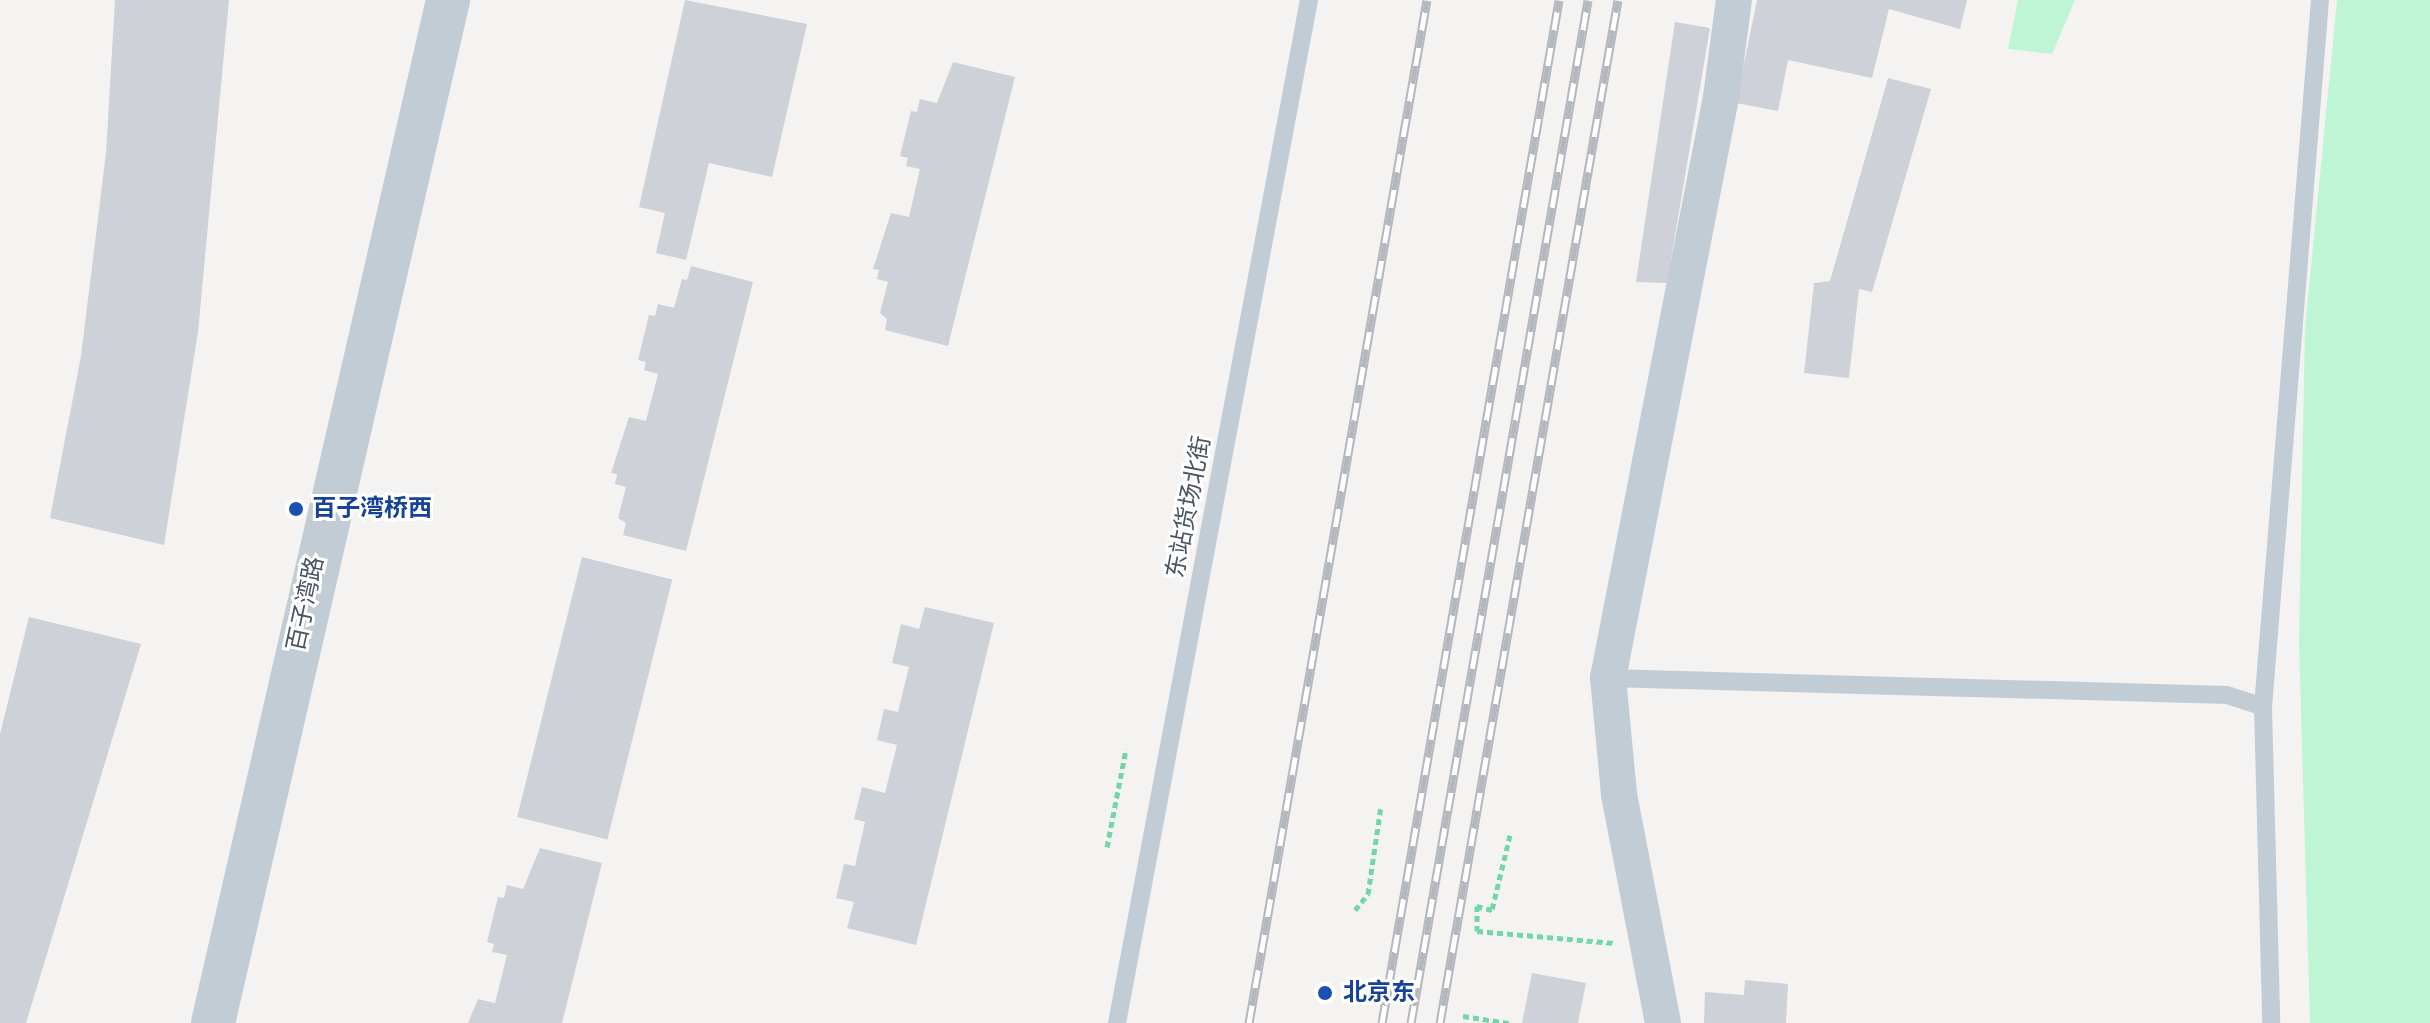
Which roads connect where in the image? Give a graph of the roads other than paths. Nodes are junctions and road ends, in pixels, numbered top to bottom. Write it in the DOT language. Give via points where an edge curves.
graph roads {
  1 [pos="448,0"];
  2 [pos="1309,0"];
  3 [pos="1734,0"];
  4 [pos="2320,0"];
  5 [pos="1608,678"];
  6 [pos="2263,707"];
  7 [pos="213,1023"];
  8 [pos="1117,1023"];
  9 [pos="1663,1023"];
  10 [pos="2271,1023"];
  1 -- 7 [label="street, 百子湾路"];
  2 -- 8 [label="lane, 东站货场北街"];
  3 -- 5 [label="street" via="1721,97"];
  4 -- 6 [label="lane"];
  5 -- 6 [label="lane" via="2227,695"];
  5 -- 9 [label="street" via="1619,794"];
  6 -- 10 [label="lane"];
}
